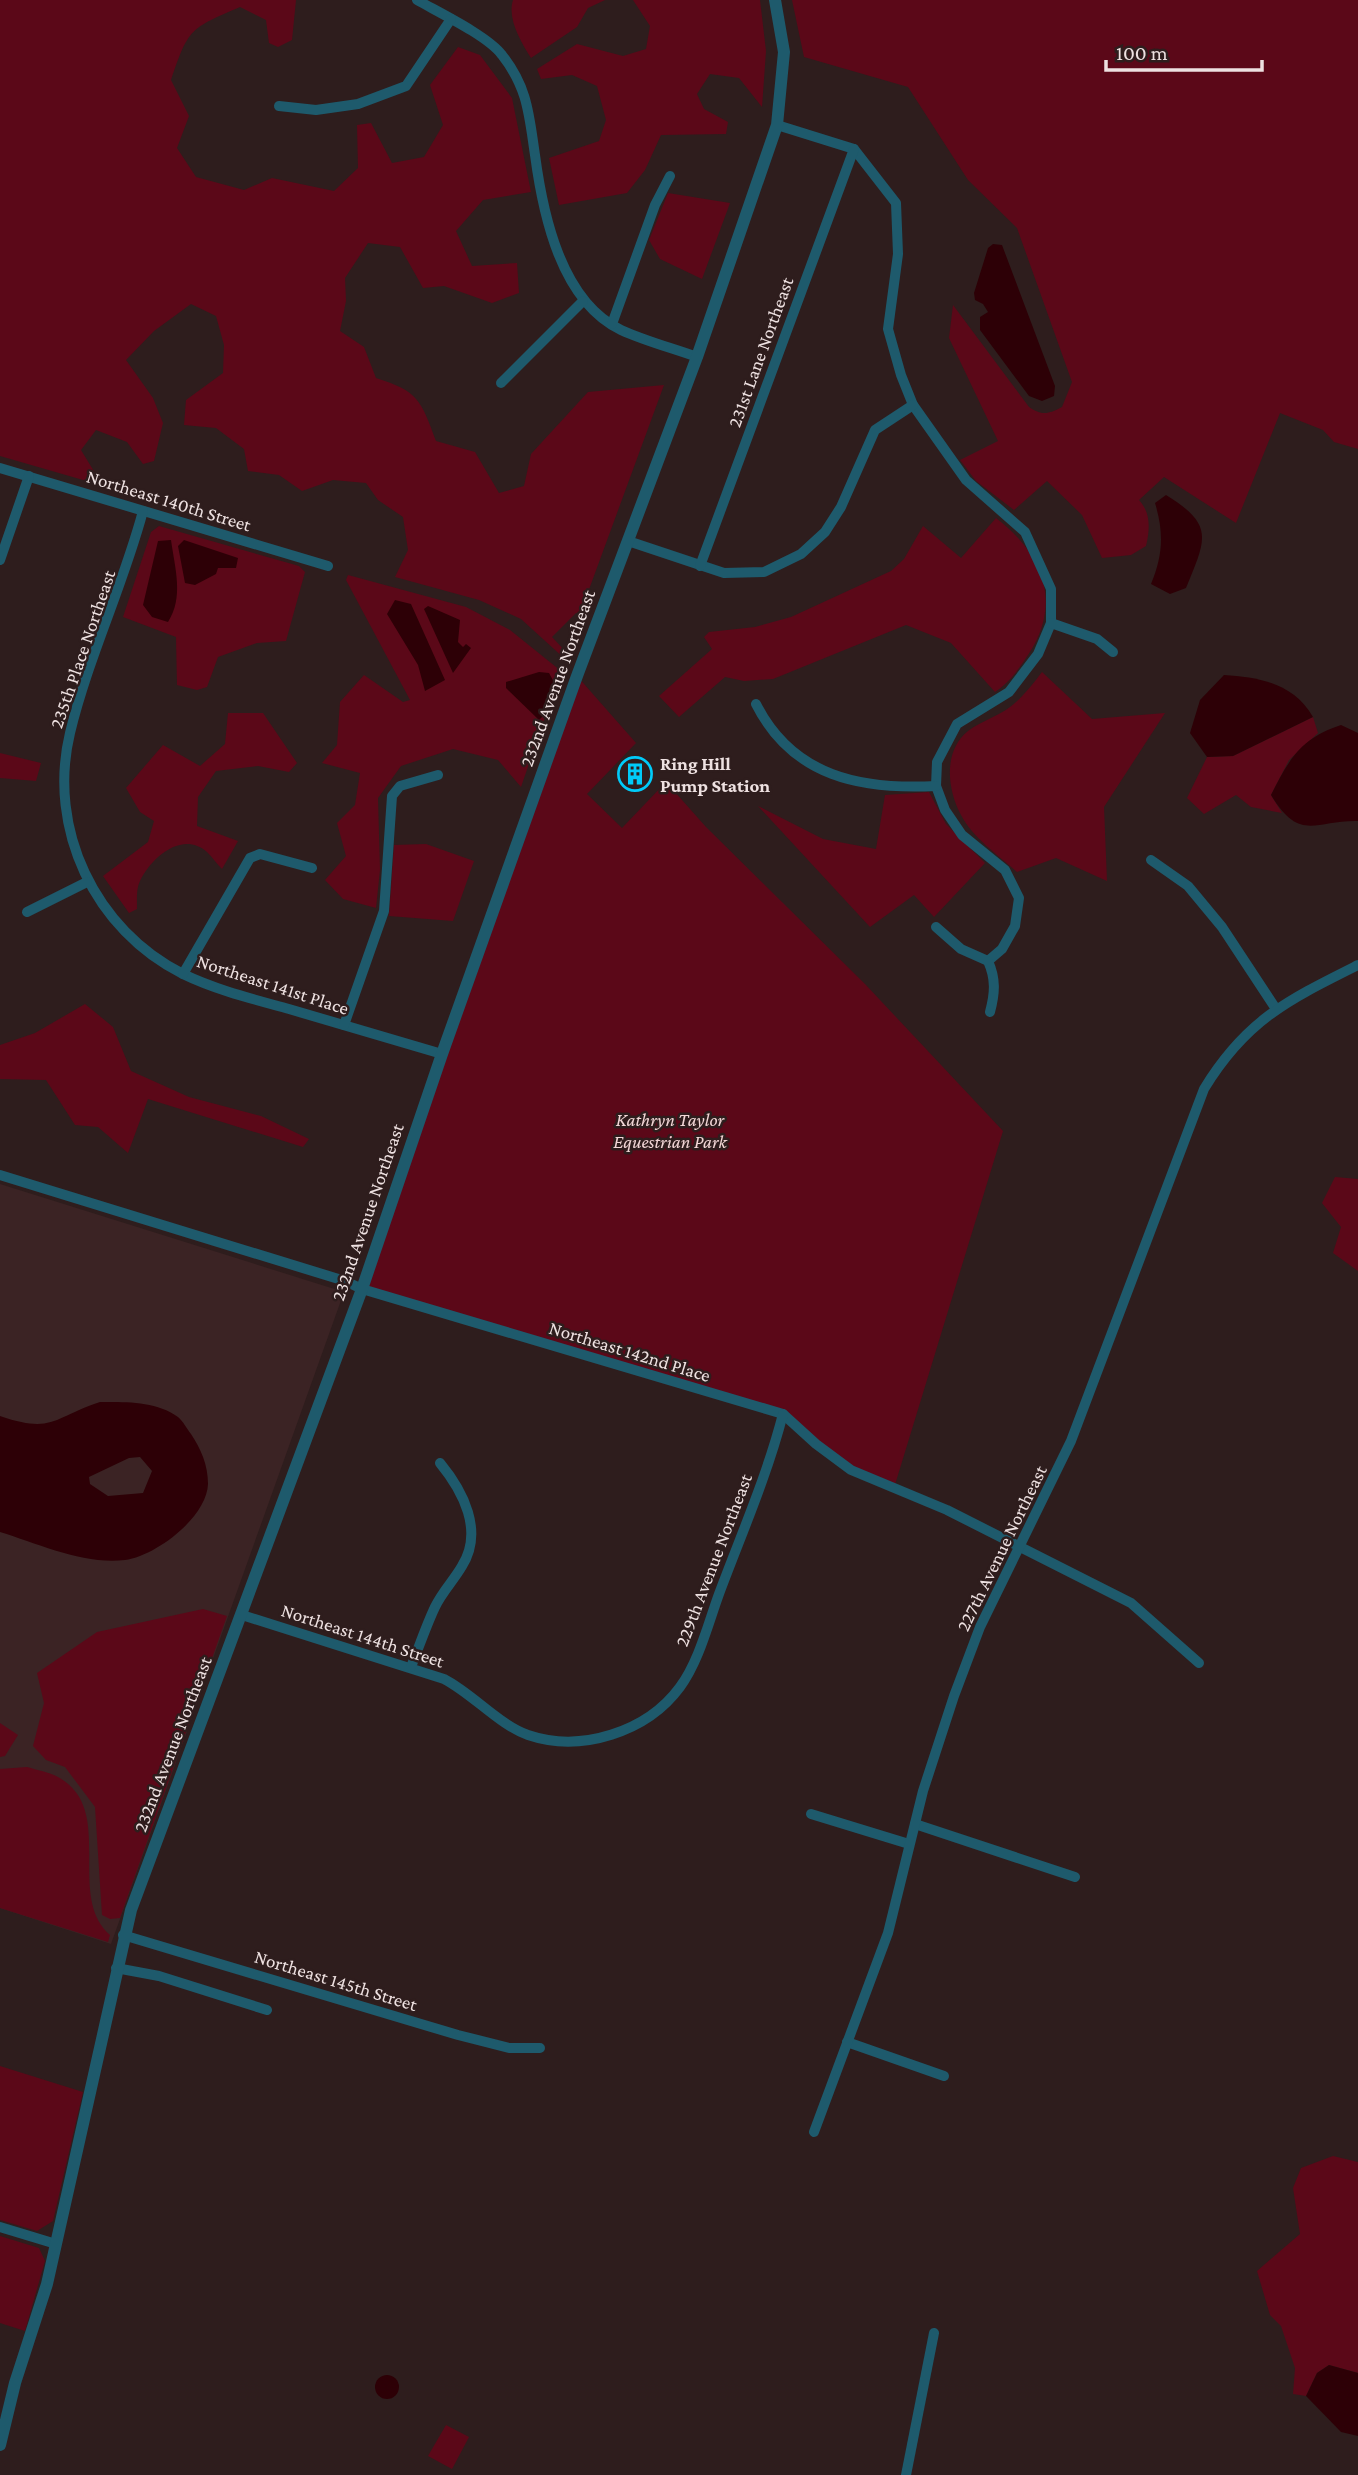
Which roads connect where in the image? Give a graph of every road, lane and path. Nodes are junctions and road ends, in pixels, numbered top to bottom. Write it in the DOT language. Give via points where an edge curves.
graph roads {
  1 [pos="417,0"];
  2 [pos="775,0"];
  3 [pos="452,19"];
  4 [pos="279,106"];
  5 [pos="777,125"];
  6 [pos="854,149"];
  7 [pos="670,176"];
  8 [pos="583,301"];
  9 [pos="612,324"];
  10 [pos="697,357"];
  11 [pos="501,383"];
  12 [pos="913,405"];
  13 [pos="0,468"];
  14 [pos="29,476"];
  15 [pos="143,511"];
  16 [pos="628,541"];
  17 [pos="0,560"];
  18 [pos="328,566"];
  19 [pos="700,566"];
  20 [pos="1051,623"];
  21 [pos="1113,652"];
  22 [pos="756,704"];
  23 [pos="438,775"];
  24 [pos="936,786"];
  25 [pos="1151,860"];
  26 [pos="312,868"];
  27 [pos="87,882"];
  28 [pos="27,912"];
  29 [pos="936,927"];
  30 [pos="988,961"];
  31 [pos="1358,965"];
  32 [pos="183,974"];
  33 [pos="1276,1009"];
  34 [pos="989,1012"];
  35 [pos="344,1025"];
  36 [pos="442,1054"];
  37 [pos="0,1175"];
  38 [pos="362,1289"];
  39 [pos="783,1415"];
  40 [pos="440,1463"];
  41 [pos="1019,1544"];
  42 [pos="242,1615"];
  43 [pos="1199,1663"];
  44 [pos="411,1667"];
  45 [pos="659,1709"];
  46 [pos="811,1814"];
  47 [pos="915,1824"];
  48 [pos="909,1844"];
  49 [pos="1075,1877"];
  50 [pos="123,1935"];
  51 [pos="116,1968"];
  52 [pos="267,2010"];
  53 [pos="847,2042"];
  54 [pos="540,2048"];
  55 [pos="944,2076"];
  56 [pos="814,2132"];
  57 [pos="0,2227"];
  58 [pos="57,2244"];
  59 [pos="934,2333"];
  60 [pos="0,2445"];
  61 [pos="906,2475"];
  1 -- 3 [label="street"];
  2 -- 5 [label="street, 232nd Avenue Northeast" via="784,52"];
  3 -- 4 [label="street" via="406,86 358,104 316,110"];
  3 -- 8 [label="street" via="501,53 527,96 541,191 557,248"];
  5 -- 6 [label="street"];
  5 -- 10 [label="street, 232nd Avenue Northeast"];
  6 -- 12 [label="street" via="896,203 898,254 888,329"];
  6 -- 19 [label="street, 231st Lane Northeast"];
  7 -- 9 [label="street"];
  8 -- 9 [label="street"];
  8 -- 11 [label="street"];
  9 -- 10 [label="street"];
  10 -- 16 [label="street, 232nd Avenue Northeast"];
  12 -- 19 [label="street" via="875,430 841,507 825,532 801,554 764,572 724,573"];
  12 -- 20 [label="street" via="966,480 1025,532 1051,589"];
  13 -- 14 [label="street, Northeast 140th Street"];
  14 -- 15 [label="street, Northeast 140th Street"];
  14 -- 17 [label="street"];
  15 -- 18 [label="street, Northeast 140th Street"];
  15 -- 27 [label="street, 235th Place Northeast" via="128,569 70,732 64,769 67,818"];
  16 -- 19 [label="street"];
  16 -- 36 [label="street, 232nd Avenue Northeast"];
  20 -- 21 [label="street" via="1097,639"];
  20 -- 24 [label="street" via="1038,654 1009,692 957,724 937,762"];
  22 -- 24 [label="street" via="767,727 796,756 844,780 892,788"];
  23 -- 35 [label="street" via="400,786 392,796 384,911"];
  24 -- 30 [label="street" via="962,835 1004,870 1019,898 1015,926 1002,949"];
  25 -- 33 [label="street" via="1188,886"];
  26 -- 32 [label="street" via="260,854 250,858"];
  27 -- 28 [label="street"];
  27 -- 32 [label="street, Northeast 141st Place" via="116,922 156,958"];
  29 -- 30 [label="street" via="961,949"];
  30 -- 34 [label="street" via="995,976"];
  31 -- 33 [label="street, 227th Avenue Northeast"];
  32 -- 35 [label="street, Northeast 141st Place"];
  33 -- 41 [label="street, 227th Avenue Northeast" via="1242,1036 1204,1089 1071,1441"];
  35 -- 36 [label="street, Northeast 141st Place"];
  36 -- 38 [label="street, 232nd Avenue Northeast"];
  37 -- 38 [label="street, Northeast 142nd Place"];
  38 -- 39 [label="street, Northeast 142nd Place"];
  38 -- 42 [label="street, 232nd Avenue Northeast"];
  39 -- 41 [label="street, Northeast 142nd Place" via="851,1470"];
  39 -- 45 [label="street, 229th Avenue Northeast" via="775,1448 696,1658 681,1687"];
  40 -- 44 [label="street" via="460,1487 471,1539 464,1564 436,1605"];
  41 -- 43 [label="street, Northeast 142nd Place" via="1131,1602"];
  41 -- 47 [label="street, 227th Avenue Northeast" via="954,1696"];
  42 -- 44 [label="street, Northeast 144th Street"];
  42 -- 50 [label="street, 232nd Avenue Northeast"];
  44 -- 45 [label="street, Northeast 144th Street" via="467,1692 527,1735 562,1741 602,1739"];
  46 -- 48 [label="street"];
  47 -- 48 [label="street, 227th Avenue Northeast"];
  47 -- 49 [label="street"];
  48 -- 53 [label="street, 227th Avenue Northeast" via="888,1933"];
  50 -- 51 [label="street, 232nd Avenue Northeast"];
  50 -- 54 [label="street, Northeast 145th Street" via="458,2035 509,2048"];
  51 -- 52 [label="street" via="159,1976"];
  51 -- 58 [label="street, 232nd Avenue Northeast"];
  53 -- 55 [label="street"];
  53 -- 56 [label="street, 227th Avenue Northeast"];
  57 -- 58 [label="street"];
  58 -- 60 [label="street, 232nd Avenue Northeast"];
  59 -- 61 [label="street"];
}
